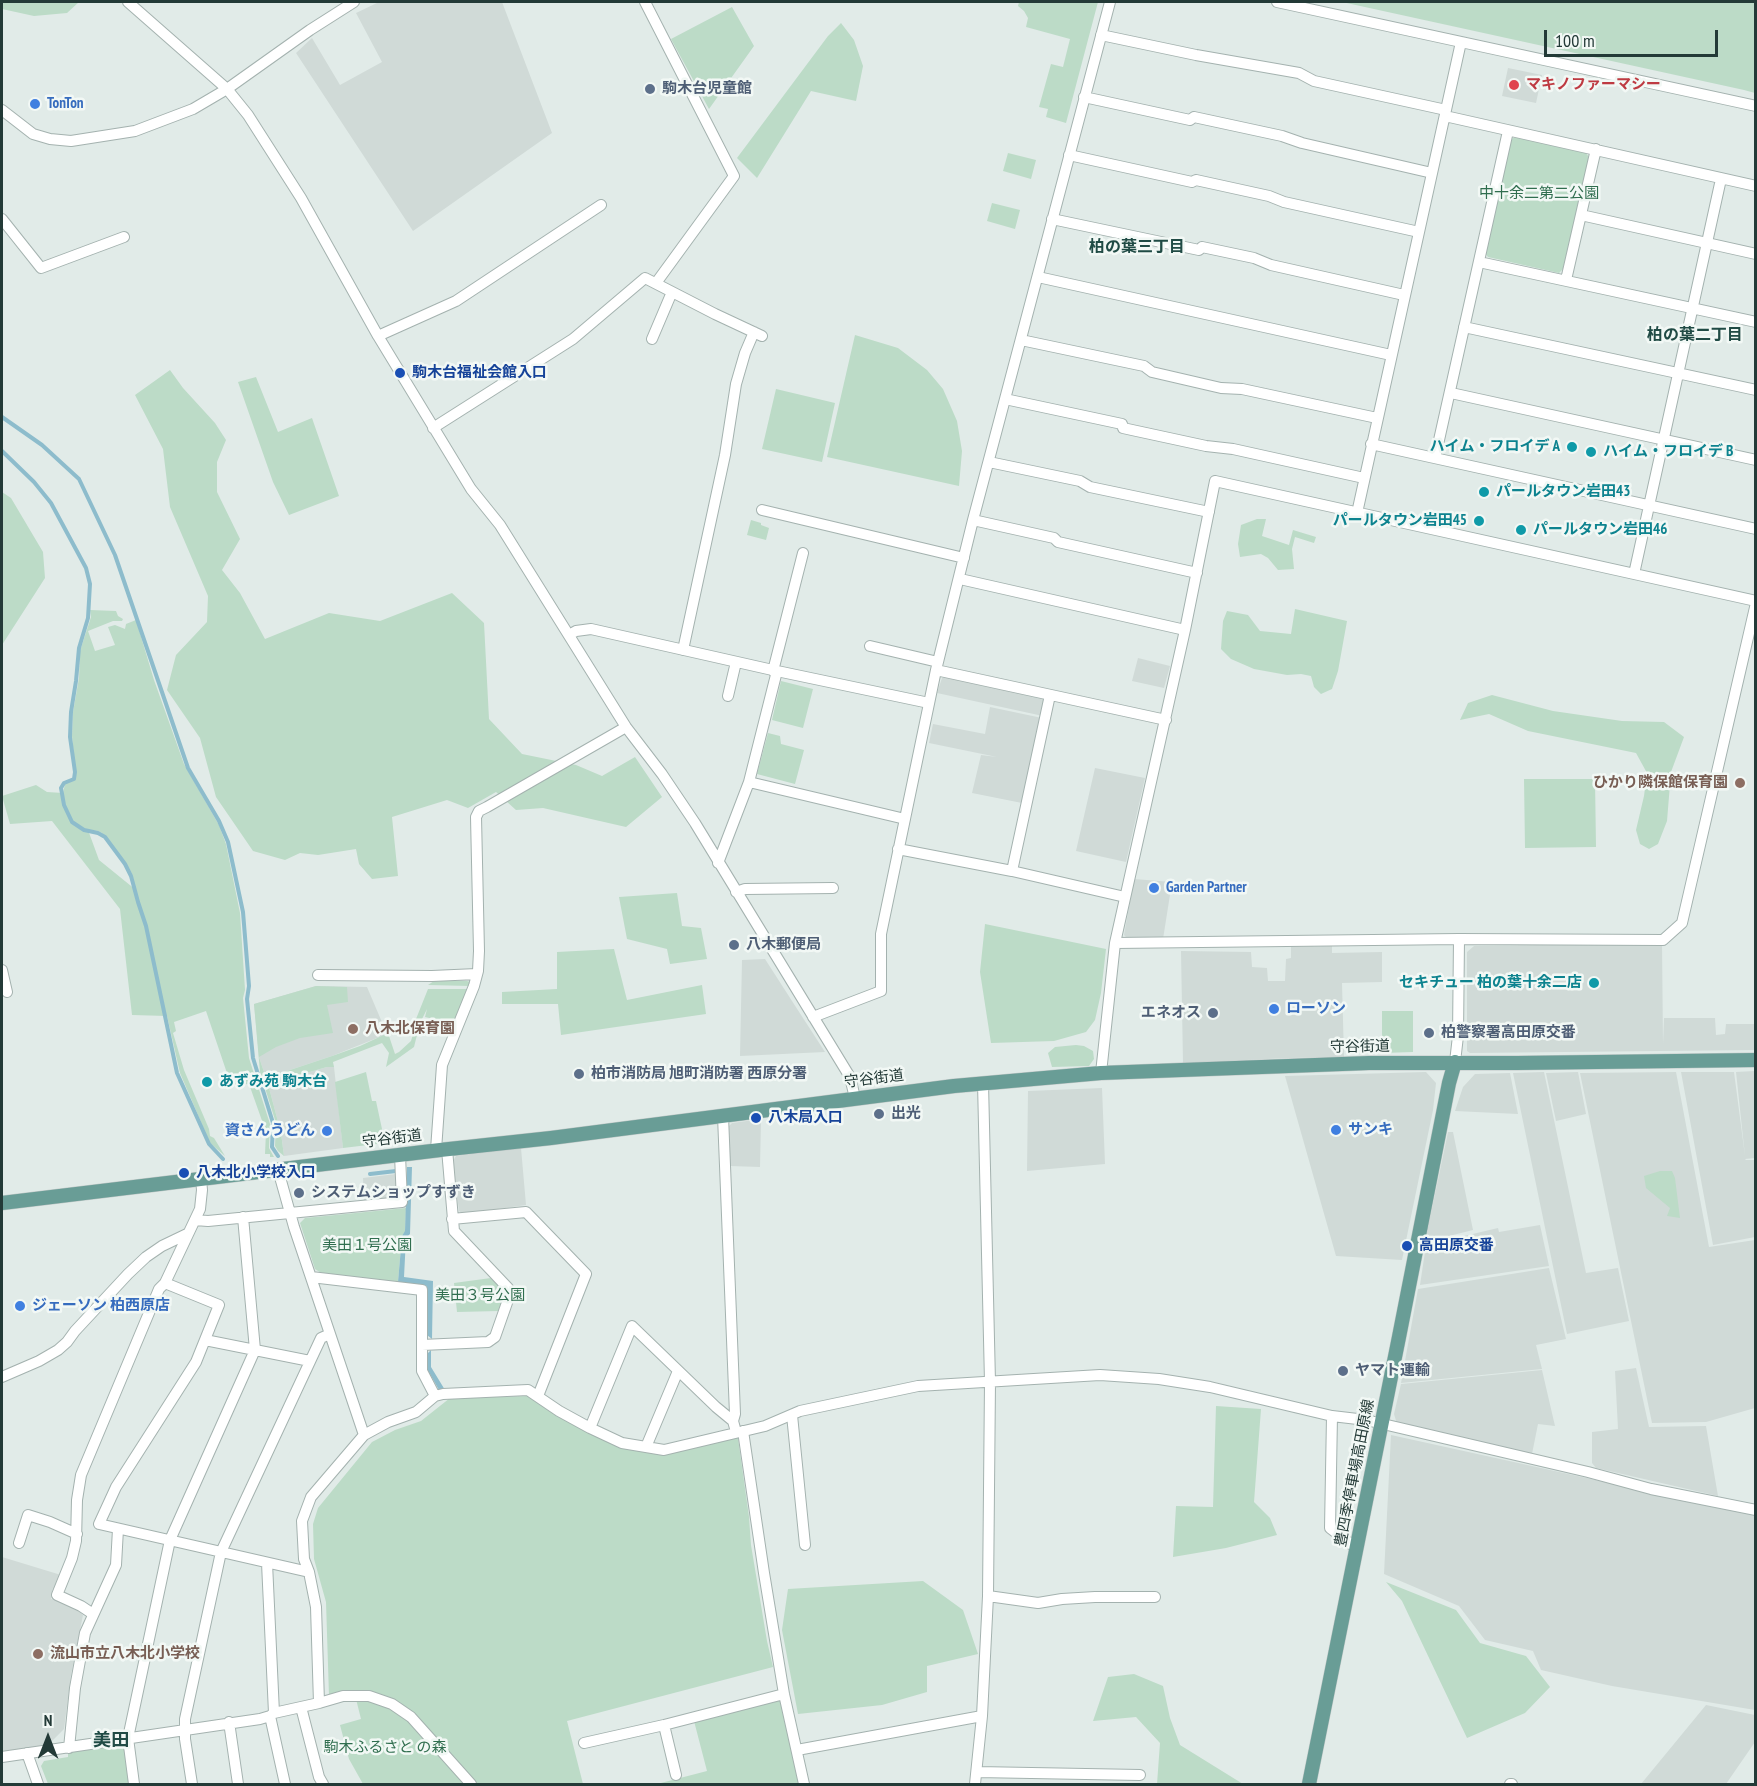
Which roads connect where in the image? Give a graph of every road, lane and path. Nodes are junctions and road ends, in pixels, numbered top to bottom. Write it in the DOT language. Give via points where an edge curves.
graph roads {
  1 [pos="128,2"];
  2 [pos="354,2"];
  3 [pos="645,2"];
  4 [pos="1110,2"];
  5 [pos="1277,2"];
  6 [pos="1101,35"];
  7 [pos="1461,42"];
  8 [pos="226,89"];
  9 [pos="1084,97"];
  10 [pos="1755,106"];
  11 [pos="2,110"];
  12 [pos="1446,113"];
  13 [pos="1508,131"];
  14 [pos="1596,149"];
  15 [pos="1069,155"];
  16 [pos="1432,173"];
  17 [pos="1721,178"];
  18 [pos="1755,186"];
  19 [pos="602,205"];
  20 [pos="1581,215"];
  21 [pos="2,219"];
  22 [pos="1053,219"];
  23 [pos="1419,232"];
  24 [pos="124,237"];
  25 [pos="1707,243"];
  26 [pos="1755,254"];
  27 [pos="1479,262"];
  28 [pos="1038,277"];
  29 [pos="1566,280"];
  30 [pos="656,283"];
  31 [pos="672,292"];
  32 [pos="1404,295"];
  33 [pos="1692,309"];
  34 [pos="1755,322"];
  35 [pos="1464,327"];
  36 [pos="378,336"];
  37 [pos="652,339"];
  38 [pos="1021,340"];
  39 [pos="1391,355"];
  40 [pos="1678,374"];
  41 [pos="1755,390"];
  42 [pos="1451,393"];
  43 [pos="1005,399"];
  44 [pos="1377,418"];
  45 [pos="433,428"];
  46 [pos="1664,440"];
  47 [pos="1371,444"];
  48 [pos="1435,458"];
  49 [pos="1755,460"];
  50 [pos="989,462"];
  51 [pos="1364,478"];
  52 [pos="1649,506"];
  53 [pos="762,510"];
  54 [pos="1209,512"];
  55 [pos="1357,513"];
  56 [pos="973,520"];
  57 [pos="1755,529"];
  58 [pos="802,553"];
  59 [pos="964,558"];
  60 [pos="1197,573"];
  61 [pos="1634,574"];
  62 [pos="960,579"];
  63 [pos="1755,602"];
  64 [pos="1185,630"];
  65 [pos="569,635"];
  66 [pos="870,646"];
  67 [pos="683,650"];
  68 [pos="736,662"];
  69 [pos="937,666"];
  70 [pos="775,671"];
  71 [pos="1050,695"];
  72 [pos="728,696"];
  73 [pos="929,703"];
  74 [pos="1166,720"];
  75 [pos="626,727"];
  76 [pos="749,782"];
  77 [pos="905,819"];
  78 [pos="898,849"];
  79 [pos="718,863"];
  80 [pos="1012,871"];
  81 [pos="833,888"];
  82 [pos="736,892"];
  83 [pos="1125,897"];
  84 [pos="1458,939"];
  85 [pos="1115,943"];
  86 [pos="2,970"];
  87 [pos="477,974"];
  88 [pos="318,975"];
  89 [pos="7,992"];
  90 [pos="813,1017"];
  91 [pos="1755,1060"];
  92 [pos="1455,1062"];
  93 [pos="1101,1073"];
  94 [pos="983,1083"];
  95 [pos="855,1098"];
  96 [pos="723,1116"];
  97 [pos="441,1150"];
  98 [pos="400,1155"];
  99 [pos="278,1170"];
  100 [pos="201,1179"];
  101 [pos="2,1203"];
  102 [pos="290,1214"];
  103 [pos="243,1218"];
  104 [pos="452,1219"];
  105 [pos="195,1220"];
  106 [pos="187,1234"];
  107 [pos="311,1277"];
  108 [pos="165,1283"];
  109 [pos="330,1334"];
  110 [pos="205,1340"];
  111 [pos="422,1345"];
  112 [pos="255,1350"];
  113 [pos="310,1361"];
  114 [pos="678,1371"];
  115 [pos="2,1377"];
  116 [pos="990,1382"];
  117 [pos="435,1396"];
  118 [pos="538,1396"];
  119 [pos="792,1415"];
  120 [pos="1332,1416"];
  121 [pos="733,1420"];
  122 [pos="1382,1423"];
  123 [pos="590,1428"];
  124 [pos="740,1432"];
  125 [pos="364,1435"];
  126 [pos="646,1447"];
  127 [pos="1755,1510"];
  128 [pos="118,1529"];
  129 [pos="77,1534"];
  130 [pos="170,1539"];
  131 [pos="19,1543"];
  132 [pos="805,1545"];
  133 [pos="1357,1546"];
  134 [pos="221,1552"];
  135 [pos="267,1563"];
  136 [pos="309,1572"];
  137 [pos="988,1596"];
  138 [pos="1155,1597"];
  139 [pos="93,1614"];
  140 [pos="784,1694"];
  141 [pos="319,1703"];
  142 [pos="301,1707"];
  143 [pos="272,1714"];
  144 [pos="982,1716"];
  145 [pos="229,1722"];
  146 [pos="664,1725"];
  147 [pos="185,1729"];
  148 [pos="128,1738"];
  149 [pos="584,1743"];
  150 [pos="69,1748"];
  151 [pos="797,1750"];
  152 [pos="27,1753"];
  153 [pos="2,1757"];
  154 [pos="977,1772"];
  155 [pos="676,1775"];
  156 [pos="1140,1775"];
  157 [pos="38,1785"];
  158 [pos="134,1785"];
  159 [pos="192,1785"];
  160 [pos="238,1785"];
  161 [pos="285,1785"];
  162 [pos="323,1785"];
  163 [pos="471,1785"];
  164 [pos="804,1785"];
  165 [pos="975,1785"];
  166 [pos="1309,1785"];
  1 -- 8 [label="street"];
  2 -- 8 [label="street"];
  3 -- 30 [label="street" via="734,176"];
  4 -- 6 [label="street"];
  5 -- 7 [label="street"];
  6 -- 9 [label="street"];
  6 -- 12 [label="street" via="1299,73 1314,81"];
  7 -- 10 [label="street"];
  7 -- 12 [label="street"];
  8 -- 11 [label="street" via="193,109 135,131 71,141 33,134"];
  8 -- 36 [label="street" via="248,115 301,198"];
  9 -- 15 [label="street"];
  9 -- 16 [label="street" via="1282,136"];
  12 -- 13 [label="street"];
  12 -- 16 [label="street"];
  13 -- 14 [label="street"];
  13 -- 27 [label="street"];
  14 -- 17 [label="street"];
  14 -- 20 [label="street"];
  15 -- 22 [label="street"];
  15 -- 23 [label="street" via="1207,182"];
  16 -- 23 [label="street"];
  17 -- 18 [label="street"];
  17 -- 25 [label="street"];
  19 -- 36 [label="street" via="456,301"];
  20 -- 25 [label="street"];
  20 -- 29 [label="street"];
  21 -- 24 [label="street" via="41,268"];
  22 -- 28 [label="street"];
  22 -- 32 [label="street" via="1254,258"];
  23 -- 32 [label="street"];
  25 -- 26 [label="street"];
  25 -- 33 [label="street"];
  27 -- 29 [label="street"];
  27 -- 35 [label="street"];
  28 -- 38 [label="street"];
  28 -- 39 [label="street"];
  29 -- 33 [label="street"];
  30 -- 31 [label="street"];
  30 -- 45 [label="street" via="645,278 573,339"];
  31 -- 37 [label="street"];
  31 -- 67 [label="street" via="758,334 745,353 736,384 725,455"];
  32 -- 39 [label="street"];
  33 -- 34 [label="street"];
  33 -- 40 [label="street"];
  35 -- 40 [label="street"];
  35 -- 42 [label="street"];
  36 -- 45 [label="street"];
  38 -- 43 [label="street"];
  38 -- 44 [label="street" via="1144,366 1152,372 1221,388"];
  39 -- 44 [label="street"];
  40 -- 41 [label="street"];
  40 -- 46 [label="street"];
  42 -- 46 [label="street"];
  42 -- 48 [label="street"];
  43 -- 50 [label="street"];
  43 -- 51 [label="street"];
  44 -- 47 [label="street"];
  45 -- 65 [label="street"];
  46 -- 49 [label="street"];
  46 -- 52 [label="street"];
  47 -- 48 [label="street"];
  47 -- 51 [label="street"];
  48 -- 52 [label="street"];
  50 -- 54 [label="street"];
  50 -- 56 [label="street"];
  51 -- 55 [label="street"];
  52 -- 57 [label="street"];
  52 -- 61 [label="street"];
  53 -- 59 [label="street"];
  54 -- 55 [label="street" via="1215,481"];
  54 -- 60 [label="street"];
  55 -- 61 [label="street"];
  56 -- 59 [label="street"];
  56 -- 60 [label="street"];
  58 -- 70 [label="street"];
  59 -- 62 [label="street"];
  60 -- 64 [label="street"];
  61 -- 63 [label="street"];
  62 -- 64 [label="street"];
  62 -- 69 [label="street"];
  63 -- 84 [label="street" via="1682,923 1663,940"];
  64 -- 74 [label="street"];
  65 -- 67 [label="street" via="591,629"];
  65 -- 75 [label="street"];
  66 -- 69 [label="street"];
  67 -- 68 [label="street"];
  68 -- 70 [label="street"];
  68 -- 72 [label="street"];
  69 -- 71 [label="street"];
  69 -- 73 [label="street"];
  70 -- 73 [label="street"];
  70 -- 76 [label="street"];
  71 -- 74 [label="street"];
  71 -- 80 [label="street"];
  73 -- 77 [label="street"];
  74 -- 83 [label="street"];
  75 -- 79 [label="street" via="662,774"];
  75 -- 87 [label="street" via="480,811 476,817"];
  76 -- 77 [label="street"];
  76 -- 79 [label="street"];
  77 -- 78 [label="street"];
  78 -- 80 [label="street"];
  78 -- 90 [label="street" via="881,934 881,991"];
  79 -- 82 [label="street"];
  80 -- 83 [label="street"];
  81 -- 82 [label="street"];
  82 -- 90 [label="street"];
  83 -- 85 [label="street"];
  84 -- 85 [label="street"];
  84 -- 92 [label="street"];
  85 -- 93 [label="street"];
  86 -- 89 [label="street"];
  87 -- 88 [label="street"];
  87 -- 97 [label="street" via="442,1065"];
  90 -- 95 [label="street" via="850,1077"];
  91 -- 92 [label="main road, 守谷街道"];
  92 -- 93 [label="main road, 守谷街道"];
  92 -- 122 [label="main road, 豊四季停車場高田原線"];
  93 -- 94 [label="main road, 守谷街道"];
  94 -- 95 [label="main road, 守谷街道"];
  94 -- 116 [label="street"];
  95 -- 96 [label="main road, 守谷街道"];
  96 -- 97 [label="main road, 守谷街道"];
  96 -- 121 [label="street"];
  97 -- 98 [label="main road, 守谷街道"];
  97 -- 104 [label="street"];
  98 -- 99 [label="main road, 守谷街道"];
  98 -- 102 [label="street" via="402,1202"];
  99 -- 100 [label="main road, 守谷街道"];
  99 -- 102 [label="street"];
  100 -- 101 [label="main road, 守谷街道"];
  100 -- 105 [label="street" via="200,1209"];
  102 -- 103 [label="street"];
  102 -- 107 [label="street"];
  103 -- 105 [label="street"];
  103 -- 112 [label="street"];
  104 -- 111 [label="street" via="453,1231 508,1288 509,1297 495,1337 488,1342"];
  104 -- 118 [label="street" via="526,1212 586,1274"];
  105 -- 106 [label="street"];
  106 -- 108 [label="street"];
  106 -- 115 [label="street" via="146,1257 58,1350"];
  107 -- 109 [label="street"];
  107 -- 111 [label="street" via="422,1290"];
  108 -- 110 [label="street" via="219,1305"];
  108 -- 129 [label="street" via="159,1289 81,1476"];
  109 -- 113 [label="street" via="321,1338"];
  109 -- 125 [label="street"];
  110 -- 112 [label="street"];
  110 -- 128 [label="street" via="196,1362 116,1486 99,1524"];
  111 -- 117 [label="street" via="422,1371"];
  112 -- 113 [label="street"];
  112 -- 130 [label="street"];
  113 -- 134 [label="street"];
  114 -- 121 [label="street"];
  114 -- 123 [label="street" via="632,1326"];
  114 -- 126 [label="street"];
  116 -- 119 [label="street" via="918,1386"];
  116 -- 120 [label="street" via="1100,1375 1159,1379"];
  116 -- 137 [label="street"];
  117 -- 118 [label="street" via="528,1390"];
  117 -- 125 [label="street" via="416,1412"];
  118 -- 123 [label="street"];
  119 -- 124 [label="street"];
  119 -- 132 [label="street"];
  120 -- 122 [label="street"];
  120 -- 133 [label="street" via="1330,1528"];
  121 -- 124 [label="street"];
  122 -- 127 [label="street" via="1651,1489"];
  122 -- 133 [label="main road, 豊四季停車場高田原線"];
  123 -- 126 [label="street" via="622,1443"];
  124 -- 126 [label="street" via="664,1450"];
  124 -- 140 [label="street"];
  125 -- 136 [label="street" via="311,1497 302,1521 304,1559"];
  128 -- 130 [label="street"];
  128 -- 139 [label="street" via="116,1565"];
  129 -- 131 [label="street" via="28,1515"];
  129 -- 139 [label="street" via="57,1595"];
  130 -- 134 [label="street"];
  130 -- 148 [label="street"];
  133 -- 166 [label="main road, 豊四季停車場高田原線"];
  134 -- 135 [label="street"];
  134 -- 147 [label="street"];
  135 -- 136 [label="street"];
  135 -- 143 [label="street"];
  136 -- 141 [label="street" via="316,1607"];
  137 -- 138 [label="street" via="1038,1603 1095,1597"];
  137 -- 144 [label="street"];
  139 -- 150 [label="street" via="85,1633 75,1688"];
  140 -- 146 [label="street"];
  140 -- 151 [label="street"];
  141 -- 142 [label="street"];
  141 -- 163 [label="street" via="343,1696 369,1696 392,1704 411,1717"];
  142 -- 143 [label="street"];
  142 -- 162 [label="street"];
  143 -- 145 [label="street"];
  143 -- 161 [label="street"];
  144 -- 151 [label="street"];
  144 -- 154 [label="street"];
  145 -- 147 [label="street"];
  145 -- 160 [label="street"];
  146 -- 149 [label="street"];
  146 -- 155 [label="street"];
  147 -- 148 [label="street"];
  147 -- 159 [label="street"];
  148 -- 150 [label="street"];
  148 -- 158 [label="street"];
  150 -- 152 [label="street"];
  151 -- 164 [label="street"];
  152 -- 153 [label="street"];
  152 -- 157 [label="street"];
  154 -- 156 [label="street"];
  154 -- 165 [label="street"];
}
